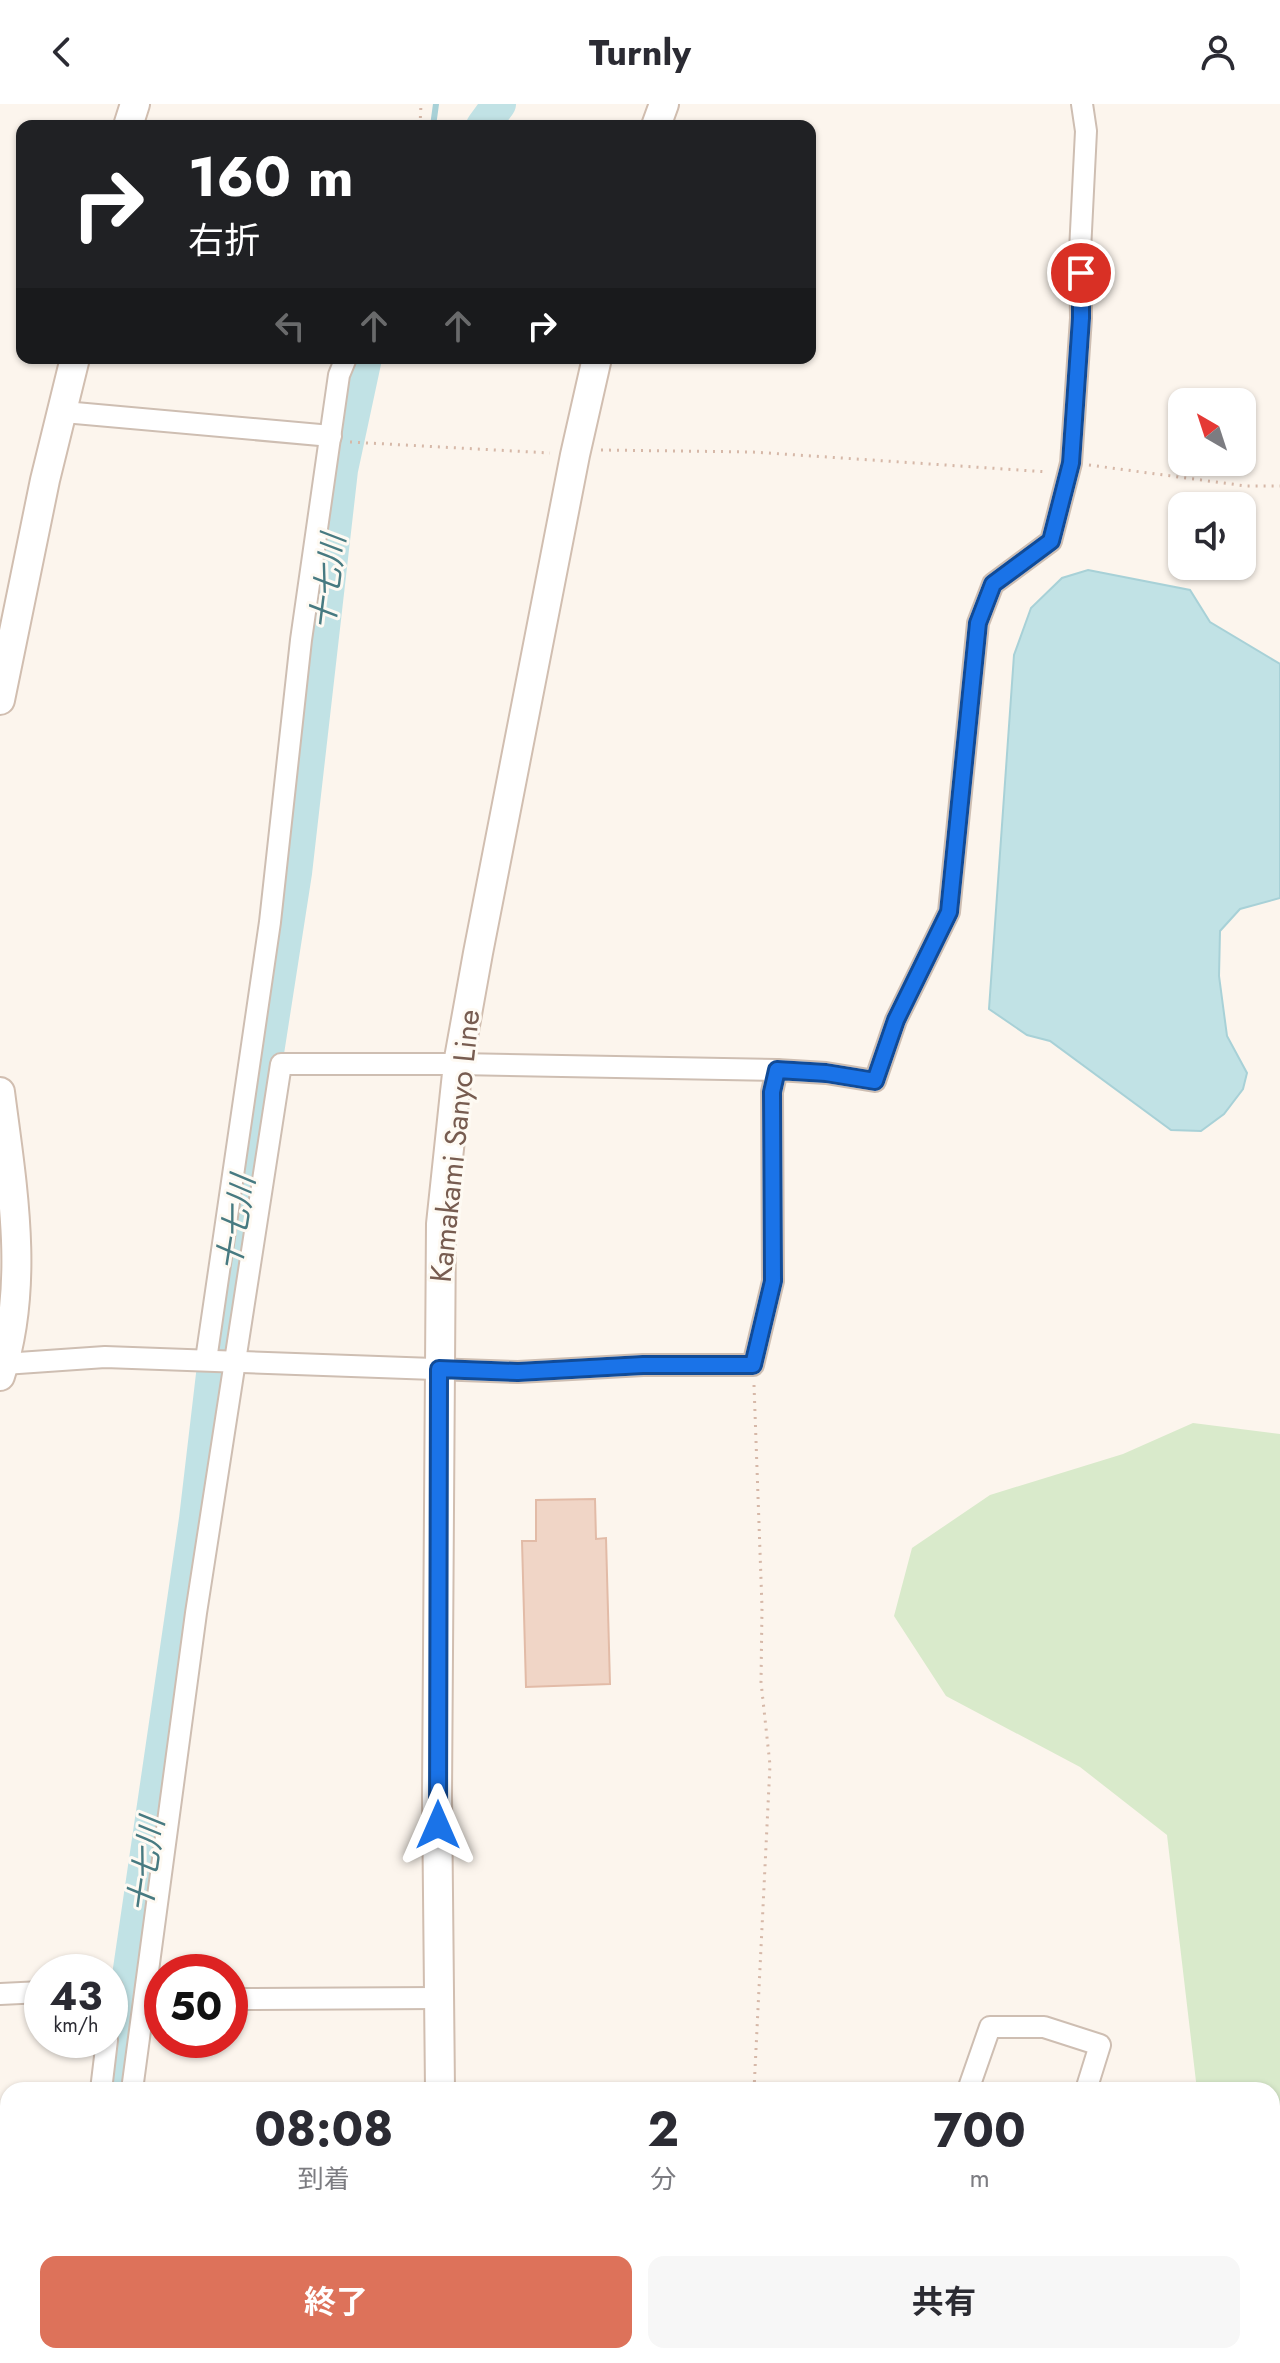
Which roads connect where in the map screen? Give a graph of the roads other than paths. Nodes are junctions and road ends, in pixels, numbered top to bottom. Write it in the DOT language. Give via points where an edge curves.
graph roads {
  1 [pos="1082,104"];
  2 [pos="74,364"];
  3 [pos="344,364"];
  4 [pos="596,364"];
  5 [pos="64,412"];
  6 [pos="331,436"];
  7 [pos="0,700"];
  8 [pos="458,1064"];
  9 [pos="777,1070"];
  10 [pos="0,1092"];
  11 [pos="206,1360"];
  12 [pos="235,1363"];
  13 [pos="439,1369"];
  14 [pos="2,1370"];
  15 [pos="158,1954"];
  16 [pos="24,1993"];
  17 [pos="0,1994"];
  18 [pos="439,1998"];
  19 [pos="248,1999"];
  20 [pos="144,2036"];
  21 [pos="105,2058"];
  22 [pos="102,2082"];
  23 [pos="134,2082"];
  24 [pos="440,2082"];
  25 [pos="971,2082"];
  26 [pos="1088,2082"];
  1 -- 9 [label="street" via="1086,131 1081,318 1069,468 1051,541 993,584 978,623 949,912 896,1020 875,1081"];
  2 -- 5 [label="main road"];
  3 -- 6 [label="street"];
  4 -- 8 [label="main road, Kamakami Sanyo Line"];
  5 -- 6 [label="street"];
  5 -- 7 [label="main road"];
  6 -- 11 [label="street" via="301,640 270,922"];
  8 -- 9 [label="street"];
  8 -- 12 [label="street" via="281,1064"];
  8 -- 13 [label="main road, Kamakami Sanyo Line" via="441,1224"];
  9 -- 13 [label="street" via="772,1092 773,1281 753,1365 518,1372"];
  10 -- 14 [label="main road" via="18,1277"];
  11 -- 12 [label="street"];
  11 -- 14 [label="street" via="105,1357"];
  12 -- 13 [label="street"];
  12 -- 15 [label="street" via="194,1628"];
  13 -- 18 [label="main road, Kamakami Sanyo Line"];
  16 -- 17 [label="street"];
  18 -- 19 [label="street"];
  18 -- 24 [label="main road, Kamakami Sanyo Line"];
  20 -- 23 [label="street"];
  21 -- 22 [label="street"];
  25 -- 26 [label="street" via="990,2027 1044,2027 1100,2045"];
}
